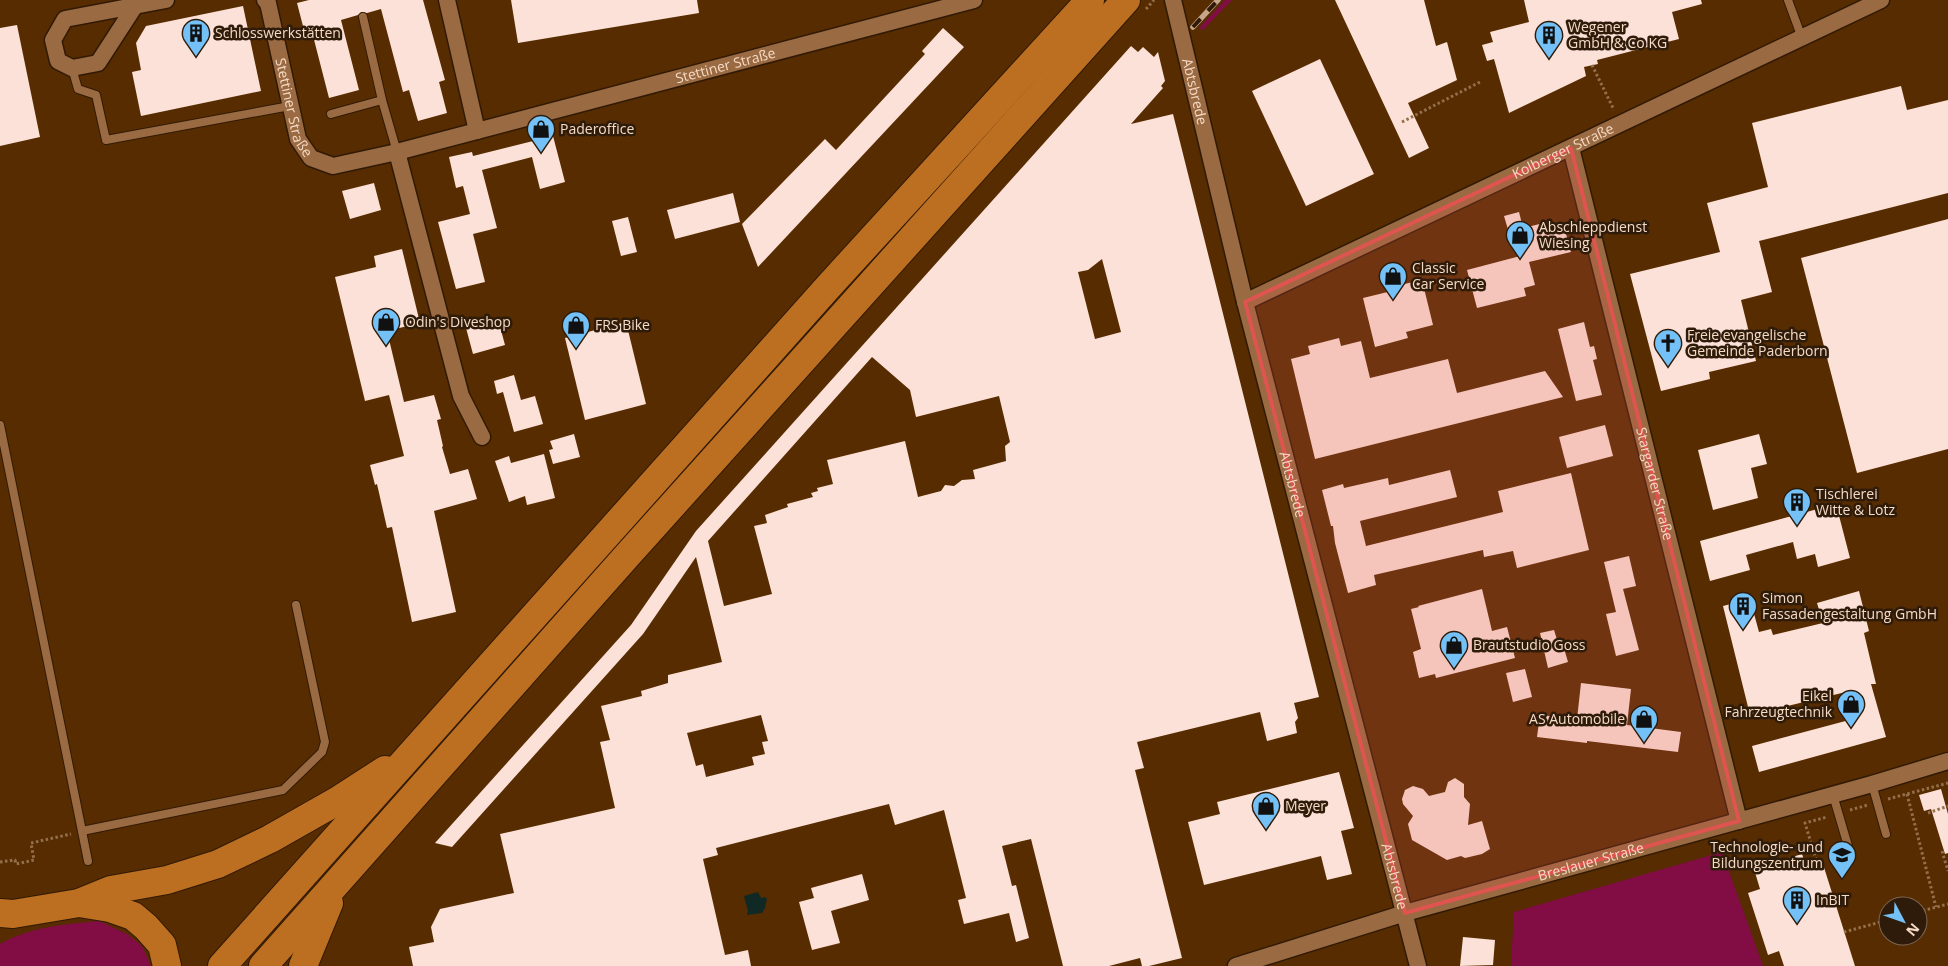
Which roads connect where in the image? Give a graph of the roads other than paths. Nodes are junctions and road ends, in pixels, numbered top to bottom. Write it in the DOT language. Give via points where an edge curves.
graph roads {
  1 [pos="166,0"];
  2 [pos="265,0"];
  3 [pos="447,0"];
  4 [pos="974,0"];
  5 [pos="1090,0"];
  6 [pos="1126,0"];
  7 [pos="1174,0"];
  8 [pos="1788,0"];
  9 [pos="1881,0"];
  10 [pos="135,6"];
  11 [pos="363,17"];
  12 [pos="1802,38"];
  13 [pos="72,68"];
  14 [pos="382,100"];
  15 [pos="290,106"];
  16 [pos="331,114"];
  17 [pos="477,131"];
  18 [pos="1571,148"];
  19 [pos="397,152"];
  20 [pos="1244,302"];
  21 [pos="0,425"];
  22 [pos="482,438"];
  23 [pos="296,605"];
  24 [pos="415,751"];
  25 [pos="1948,762"];
  26 [pos="1872,784"];
  27 [pos="1833,795"];
  28 [pos="1739,821"];
  29 [pos="82,831"];
  30 [pos="1886,834"];
  31 [pos="1848,846"];
  32 [pos="88,861"];
  33 [pos="337,883"];
  34 [pos="80,902"];
  35 [pos="1405,913"];
  36 [pos="4,916"];
  37 [pos="167,966"];
  38 [pos="222,966"];
  39 [pos="263,966"];
  40 [pos="303,966"];
  41 [pos="1236,966"];
  42 [pos="1418,966"];
  1 -- 10 [label="street"];
  2 -- 15 [label="street, Stettiner Straße"];
  3 -- 17 [label="street"];
  4 -- 17 [label="street, Stettiner Straße"];
  5 -- 24 [label="highway" via="821,295"];
  6 -- 33 [label="highway"];
  7 -- 20 [label="street, Abtsbrede"];
  8 -- 12 [label="lane"];
  9 -- 12 [label="street, Kolberger Straße"];
  10 -- 13 [label="street" via="98,63"];
  10 -- 13 [label="street" via="65,19 53,40 58,61"];
  11 -- 14 [label="lane"];
  12 -- 18 [label="street, Kolberger Straße"];
  13 -- 15 [label="lane" via="78,89 96,95 106,140"];
  14 -- 16 [label="lane"];
  14 -- 19 [label="lane"];
  15 -- 19 [label="street, Stettiner Straße" via="298,139 311,158 333,166"];
  17 -- 19 [label="street, Stettiner Straße"];
  18 -- 20 [label="street, Kolberger Straße"];
  18 -- 28 [label="street, Stargarder Straße"];
  19 -- 22 [label="street" via="461,396"];
  20 -- 35 [label="street, Abtsbrede"];
  21 -- 29 [label="lane"];
  23 -- 29 [label="lane" via="325,742 322,752 283,790"];
  24 -- 34 [label="highway" via="337,801 218,864 167,880 111,890"];
  24 -- 38 [label="highway"];
  25 -- 26 [label="street, Breslauer Straße"];
  26 -- 27 [label="street, Breslauer Straße"];
  26 -- 30 [label="lane"];
  27 -- 28 [label="street, Breslauer Straße"];
  27 -- 31 [label="lane"];
  28 -- 35 [label="street, Breslauer Straße"];
  29 -- 32 [label="lane"];
  33 -- 39 [label="highway"];
  33 -- 40 [label="highway"];
  34 -- 36 [label="highway"];
  34 -- 37 [label="highway" via="133,916 162,945"];
  35 -- 41 [label="street, Breslauer Straße"];
  35 -- 42 [label="street, Abtsbrede"];
}
